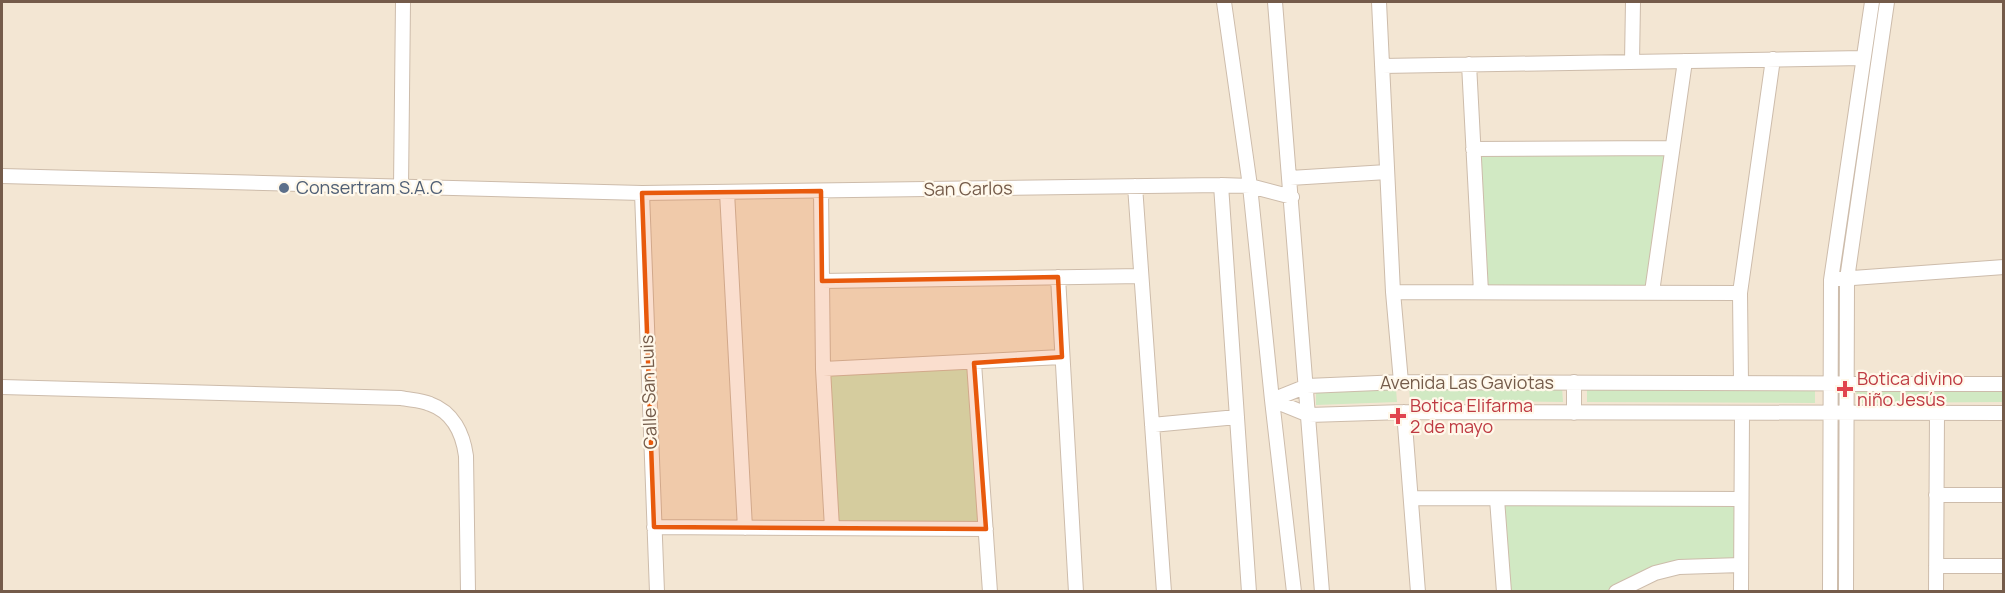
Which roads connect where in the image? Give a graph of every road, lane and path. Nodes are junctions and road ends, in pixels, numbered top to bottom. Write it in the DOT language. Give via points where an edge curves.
graph roads {
  1 [pos="403,2"];
  2 [pos="1224,2"];
  3 [pos="1275,2"];
  4 [pos="1379,2"];
  5 [pos="1633,2"];
  6 [pos="1872,2"];
  7 [pos="1887,2"];
  8 [pos="1863,58"];
  9 [pos="1773,59"];
  10 [pos="1685,61"];
  11 [pos="1632,62"];
  12 [pos="1468,64"];
  13 [pos="1382,66"];
  14 [pos="1672,148"];
  15 [pos="1473,149"];
  16 [pos="1387,172"];
  17 [pos="2,176"];
  18 [pos="1290,178"];
  19 [pos="1221,185"];
  20 [pos="1135,186"];
  21 [pos="1250,186"];
  22 [pos="401,187"];
  23 [pos="821,190"];
  24 [pos="727,192"];
  25 [pos="642,193"];
  26 [pos="1292,196"];
  27 [pos="2004,267"];
  28 [pos="1141,276"];
  29 [pos="1058,277"];
  30 [pos="1847,279"];
  31 [pos="822,280"];
  32 [pos="1831,280"];
  33 [pos="1393,292"];
  34 [pos="1482,292"];
  35 [pos="1652,292"];
  36 [pos="1740,293"];
  37 [pos="1062,357"];
  38 [pos="974,363"];
  39 [pos="823,369"];
  40 [pos="1401,382"];
  41 [pos="1574,382"];
  42 [pos="1741,383"];
  43 [pos="1830,383"];
  44 [pos="1846,383"];
  45 [pos="2004,384"];
  46 [pos="1307,386"];
  47 [pos="2,387"];
  48 [pos="1272,400"];
  49 [pos="1404,412"];
  50 [pos="1830,412"];
  51 [pos="1846,412"];
  52 [pos="1574,413"];
  53 [pos="1742,413"];
  54 [pos="1937,413"];
  55 [pos="2004,413"];
  56 [pos="1309,415"];
  57 [pos="1237,417"];
  58 [pos="1152,425"];
  59 [pos="1936,495"];
  60 [pos="2004,495"];
  61 [pos="1411,498"];
  62 [pos="1497,499"];
  63 [pos="1741,499"];
  64 [pos="654,527"];
  65 [pos="745,528"];
  66 [pos="832,528"];
  67 [pos="986,529"];
  68 [pos="1741,565"];
  69 [pos="1936,566"];
  70 [pos="2004,566"];
  71 [pos="468,591"];
  72 [pos="657,591"];
  73 [pos="990,591"];
  74 [pos="1076,591"];
  75 [pos="1164,591"];
  76 [pos="1249,591"];
  77 [pos="1294,591"];
  78 [pos="1322,591"];
  79 [pos="1418,591"];
  80 [pos="1504,591"];
  81 [pos="1616,591"];
  82 [pos="1741,591"];
  83 [pos="1830,591"];
  84 [pos="1846,591"];
  85 [pos="1936,591"];
  1 -- 22 [label="street"];
  2 -- 21 [label="street"];
  3 -- 18 [label="street"];
  4 -- 13 [label="street"];
  5 -- 11 [label="street"];
  6 -- 8 [label="street"];
  7 -- 30 [label="street"];
  8 -- 9 [label="street"];
  8 -- 32 [label="street"];
  9 -- 10 [label="street"];
  9 -- 36 [label="street"];
  10 -- 11 [label="street"];
  10 -- 14 [label="street"];
  11 -- 12 [label="street"];
  12 -- 13 [label="street"];
  12 -- 15 [label="street"];
  13 -- 16 [label="street"];
  14 -- 15 [label="street"];
  14 -- 35 [label="street"];
  15 -- 34 [label="street"];
  16 -- 18 [label="street"];
  16 -- 33 [label="street"];
  17 -- 22 [label="street, San Carlos"];
  18 -- 26 [label="street"];
  19 -- 20 [label="street, San Carlos"];
  19 -- 21 [label="street, San Carlos"];
  19 -- 57 [label="street"];
  20 -- 23 [label="street, San Carlos"];
  20 -- 28 [label="street"];
  21 -- 26 [label="street, San Carlos"];
  21 -- 48 [label="street"];
  22 -- 25 [label="street, San Carlos"];
  23 -- 24 [label="street, San Carlos"];
  23 -- 31 [label="street"];
  24 -- 25 [label="street, San Carlos"];
  24 -- 65 [label="street"];
  25 -- 64 [label="street, Calle San Luis"];
  26 -- 46 [label="street"];
  27 -- 30 [label="street"];
  28 -- 29 [label="street"];
  28 -- 58 [label="street"];
  29 -- 31 [label="street"];
  29 -- 37 [label="street"];
  30 -- 32 [label="street"];
  30 -- 44 [label="street"];
  31 -- 39 [label="street"];
  32 -- 43 [label="street"];
  33 -- 34 [label="street"];
  33 -- 40 [label="street"];
  34 -- 35 [label="street"];
  35 -- 36 [label="street"];
  36 -- 42 [label="street"];
  37 -- 38 [label="street"];
  37 -- 74 [label="street"];
  38 -- 39 [label="street"];
  38 -- 67 [label="street"];
  39 -- 66 [label="street"];
  40 -- 41 [label="street, Avenida Las Gaviotas"];
  40 -- 46 [label="street, Avenida Las Gaviotas"];
  41 -- 42 [label="street, Avenida Las Gaviotas"];
  41 -- 52 [label="street"];
  42 -- 43 [label="street, Avenida Las Gaviotas"];
  43 -- 44 [label="street, Avenida Las Gaviotas"];
  43 -- 50 [label="street"];
  44 -- 45 [label="street, Avenida Las Gaviotas"];
  44 -- 51 [label="street"];
  46 -- 48 [label="street, Avenida Las Gaviotas"];
  46 -- 56 [label="street"];
  47 -- 71 [label="street" via="401,398 430,404 456,424 464,440"];
  48 -- 56 [label="street, Avenida Las Gaviotas"];
  48 -- 77 [label="street"];
  49 -- 52 [label="street, Avenida Las Gaviotas"];
  49 -- 56 [label="street, Avenida Las Gaviotas"];
  49 -- 61 [label="street"];
  50 -- 51 [label="street, Avenida Las Gaviotas"];
  50 -- 53 [label="street, Avenida Las Gaviotas"];
  50 -- 83 [label="street"];
  51 -- 54 [label="street, Avenida Las Gaviotas"];
  51 -- 84 [label="street"];
  52 -- 53 [label="street, Avenida Las Gaviotas"];
  53 -- 63 [label="street"];
  54 -- 55 [label="street, Avenida Las Gaviotas"];
  54 -- 59 [label="street"];
  56 -- 78 [label="street"];
  57 -- 58 [label="street"];
  57 -- 76 [label="street"];
  58 -- 75 [label="street"];
  59 -- 60 [label="street"];
  59 -- 69 [label="street"];
  61 -- 62 [label="street"];
  61 -- 79 [label="street"];
  62 -- 63 [label="street"];
  62 -- 80 [label="street"];
  63 -- 68 [label="street"];
  64 -- 65 [label="street"];
  64 -- 72 [label="street, Calle San Luis"];
  65 -- 66 [label="street"];
  66 -- 67 [label="street"];
  67 -- 73 [label="street"];
  68 -- 81 [label="street" via="1679,567"];
  68 -- 82 [label="street"];
  69 -- 70 [label="street"];
  69 -- 85 [label="street"];
}
